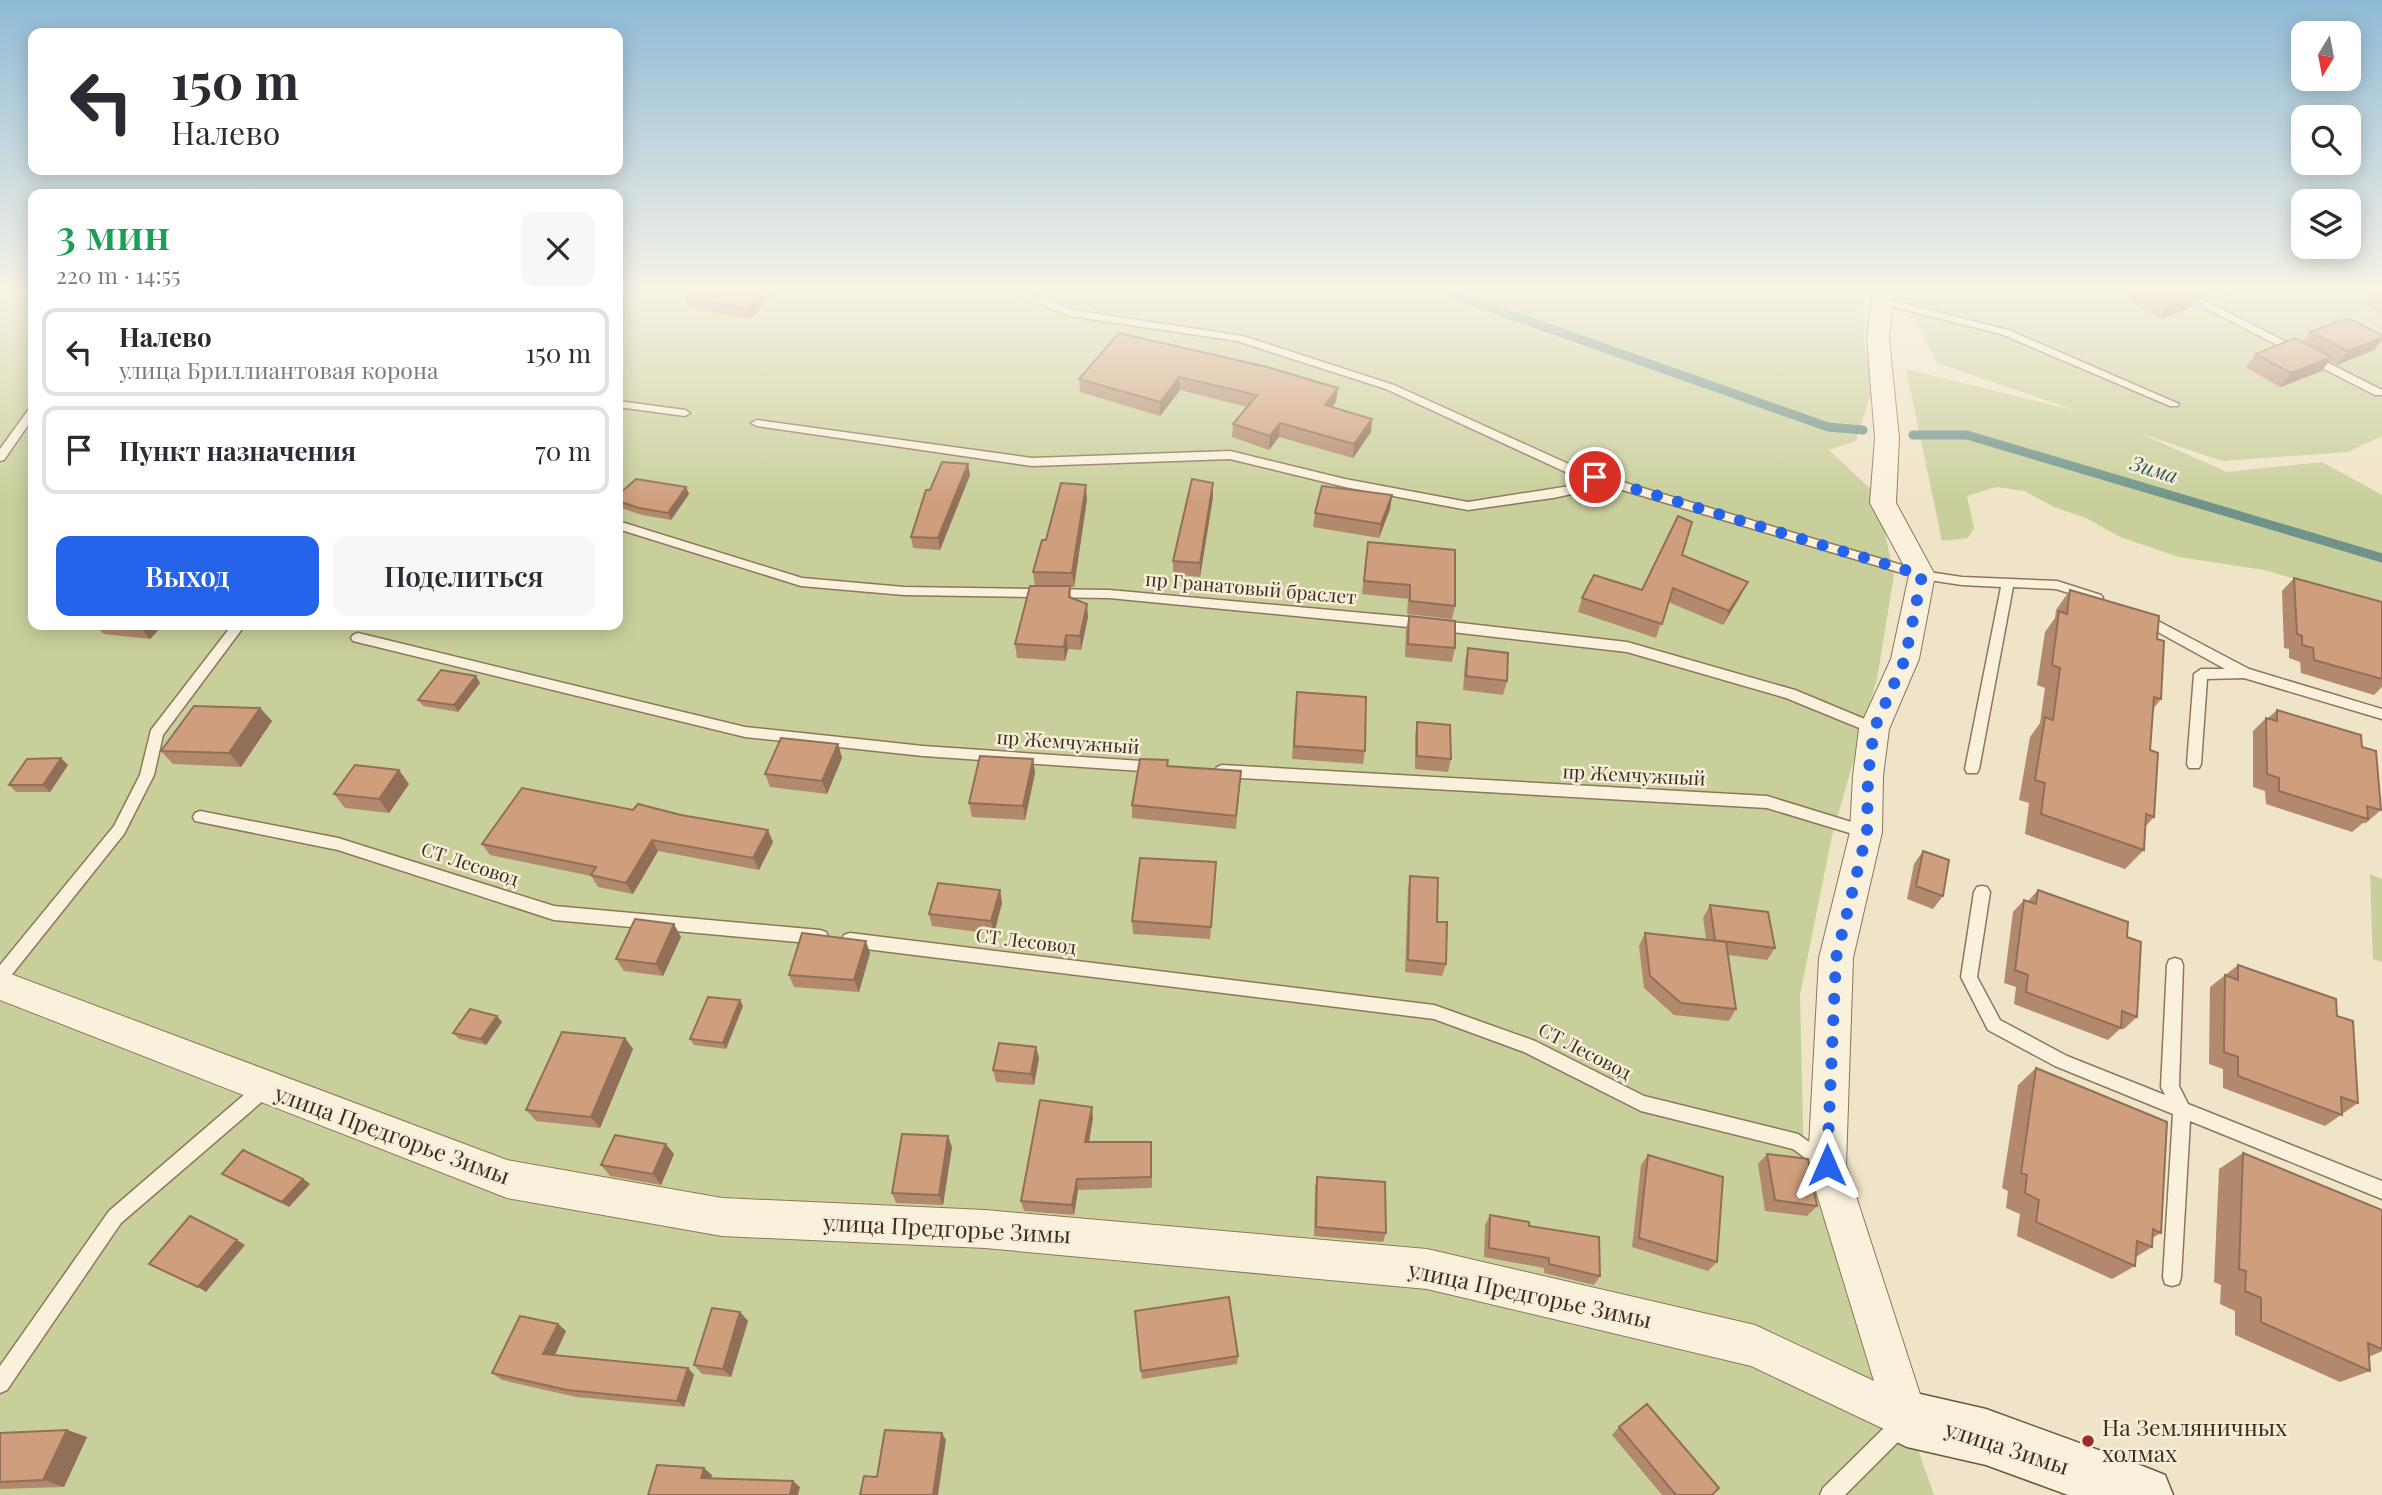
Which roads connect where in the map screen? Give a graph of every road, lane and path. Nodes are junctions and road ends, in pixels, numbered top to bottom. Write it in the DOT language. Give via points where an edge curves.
graph roads {
  1 [pos="1315,363"];
  2 [pos="1880,363"];
  3 [pos="2077,363"];
  4 [pos="2319,363"];
  5 [pos="2379,393"];
  6 [pos="2174,404"];
  7 [pos="623,405"];
  8 [pos="685,413"];
  9 [pos="28,418"];
  10 [pos="757,423"];
  11 [pos="0,457"];
  12 [pos="1612,482"];
  13 [pos="623,527"];
  14 [pos="1922,575"];
  15 [pos="2008,582"];
  16 [pos="235,630"];
  17 [pos="358,638"];
  18 [pos="2244,673"];
  19 [pos="2382,714"];
  20 [pos="1874,729"];
  21 [pos="2194,764"];
  22 [pos="1176,768"];
  23 [pos="1972,769"];
  24 [pos="1204,770"];
  25 [pos="200,817"];
  26 [pos="1867,832"];
  27 [pos="1982,892"];
  28 [pos="2175,965"];
  29 [pos="0,977"];
  30 [pos="0,985"];
  31 [pos="265,1088"];
  32 [pos="2182,1109"];
  33 [pos="1827,1165"];
  34 [pos="2382,1190"];
  35 [pos="2172,1277"];
  36 [pos="0,1383"];
  37 [pos="1907,1419"];
  38 [pos="1830,1495"];
  39 [pos="2145,1495"];
  1 -- 12 [label="lane" via="1390,387 1578,473"];
  2 -- 14 [label="street" via="1887,438 1883,503"];
  3 -- 6 [label="lane"];
  4 -- 5 [label="lane"];
  7 -- 8 [label="lane"];
  9 -- 11 [label="lane"];
  10 -- 12 [label="lane" via="1032,462 1230,455 1468,506"];
  12 -- 14 [label="lane"];
  13 -- 20 [label="lane, пр Гранатовый браслет" via="801,583 904,591 1109,594 1627,647 1790,694"];
  14 -- 15 [label="lane"];
  14 -- 20 [label="street" via="1905,659"];
  15 -- 18 [label="lane" via="2057,585 2118,606"];
  15 -- 23 [label="lane"];
  16 -- 29 [label="lane" via="156,734 147,775 119,830"];
  17 -- 22 [label="lane, пр Жемчужный" via="745,732 923,751"];
  18 -- 19 [label="lane"];
  18 -- 21 [label="lane" via="2201,674"];
  20 -- 26 [label="street"];
  24 -- 26 [label="lane, пр Жемчужный" via="1768,803"];
  25 -- 33 [label="lane, СТ Лесовод" via="338,845 554,913 810,936 1434,1013 1530,1046 1641,1103 1798,1142"];
  26 -- 33 [label="street" via="1836,958"];
  27 -- 32 [label="lane" via="1969,976 1994,1025 2062,1061"];
  28 -- 32 [label="lane" via="2170,1087"];
  30 -- 31 [label="street, улица Предгорье Зимы"];
  31 -- 36 [label="lane" via="115,1217"];
  31 -- 37 [label="street, улица Предгорье Зимы" via="507,1179 722,1217 985,1229 1427,1269 1755,1346"];
  32 -- 34 [label="lane"];
  32 -- 35 [label="lane"];
  33 -- 37 [label="street"];
  37 -- 38 [label="lane"];
  37 -- 39 [label="street, улица Зимы" via="1986,1437"];
}
